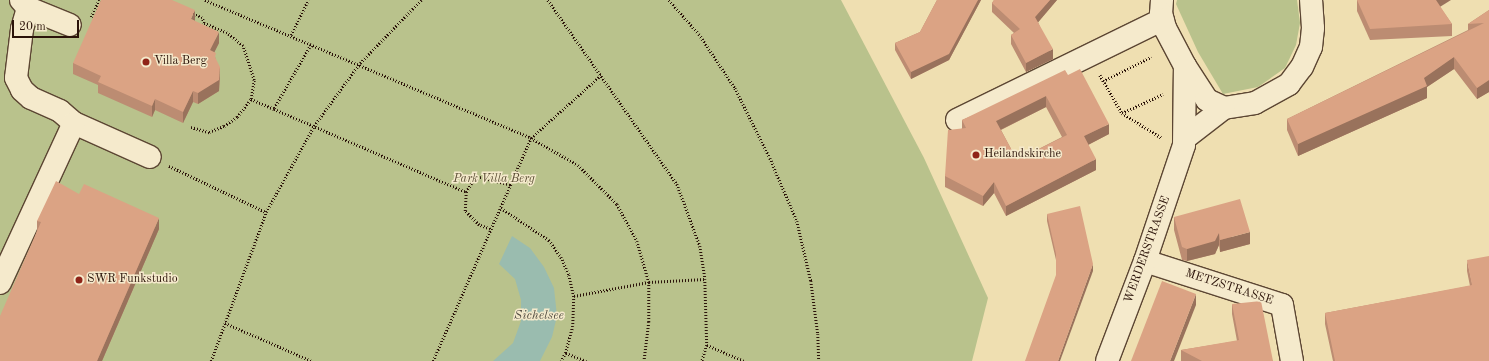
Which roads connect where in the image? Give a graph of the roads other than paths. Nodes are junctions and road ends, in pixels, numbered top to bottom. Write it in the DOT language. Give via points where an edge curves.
graph roads {
  1 [pos="1312,0"];
  2 [pos="24,4"];
  3 [pos="1162,10"];
  4 [pos="70,25"];
  5 [pos="1184,66"];
  6 [pos="1224,108"];
  7 [pos="957,120"];
  8 [pos="74,123"];
  9 [pos="1185,138"];
  10 [pos="150,157"];
  11 [pos="1145,261"];
  12 [pos="0,283"];
  13 [pos="1107,361"];
  14 [pos="1292,361"];
  1 -- 6 [label="street" via="1311,47 1302,67 1289,84 1255,103"];
  2 -- 4 [label="street"];
  2 -- 8 [label="street" via="16,78 22,90 31,98 60,112"];
  3 -- 5 [label="street"];
  3 -- 7 [label="street" via="1088,56"];
  5 -- 6 [label="street" via="1207,100"];
  5 -- 9 [label="street, WERDERSTRASSE"];
  6 -- 9 [label="street"];
  8 -- 10 [label="street"];
  8 -- 12 [label="street"];
  9 -- 11 [label="street, WERDERSTRASSE"];
  11 -- 13 [label="street, WERDERSTRASSE"];
  11 -- 14 [label="street, METZSTRASSE" via="1282,305"];
}
